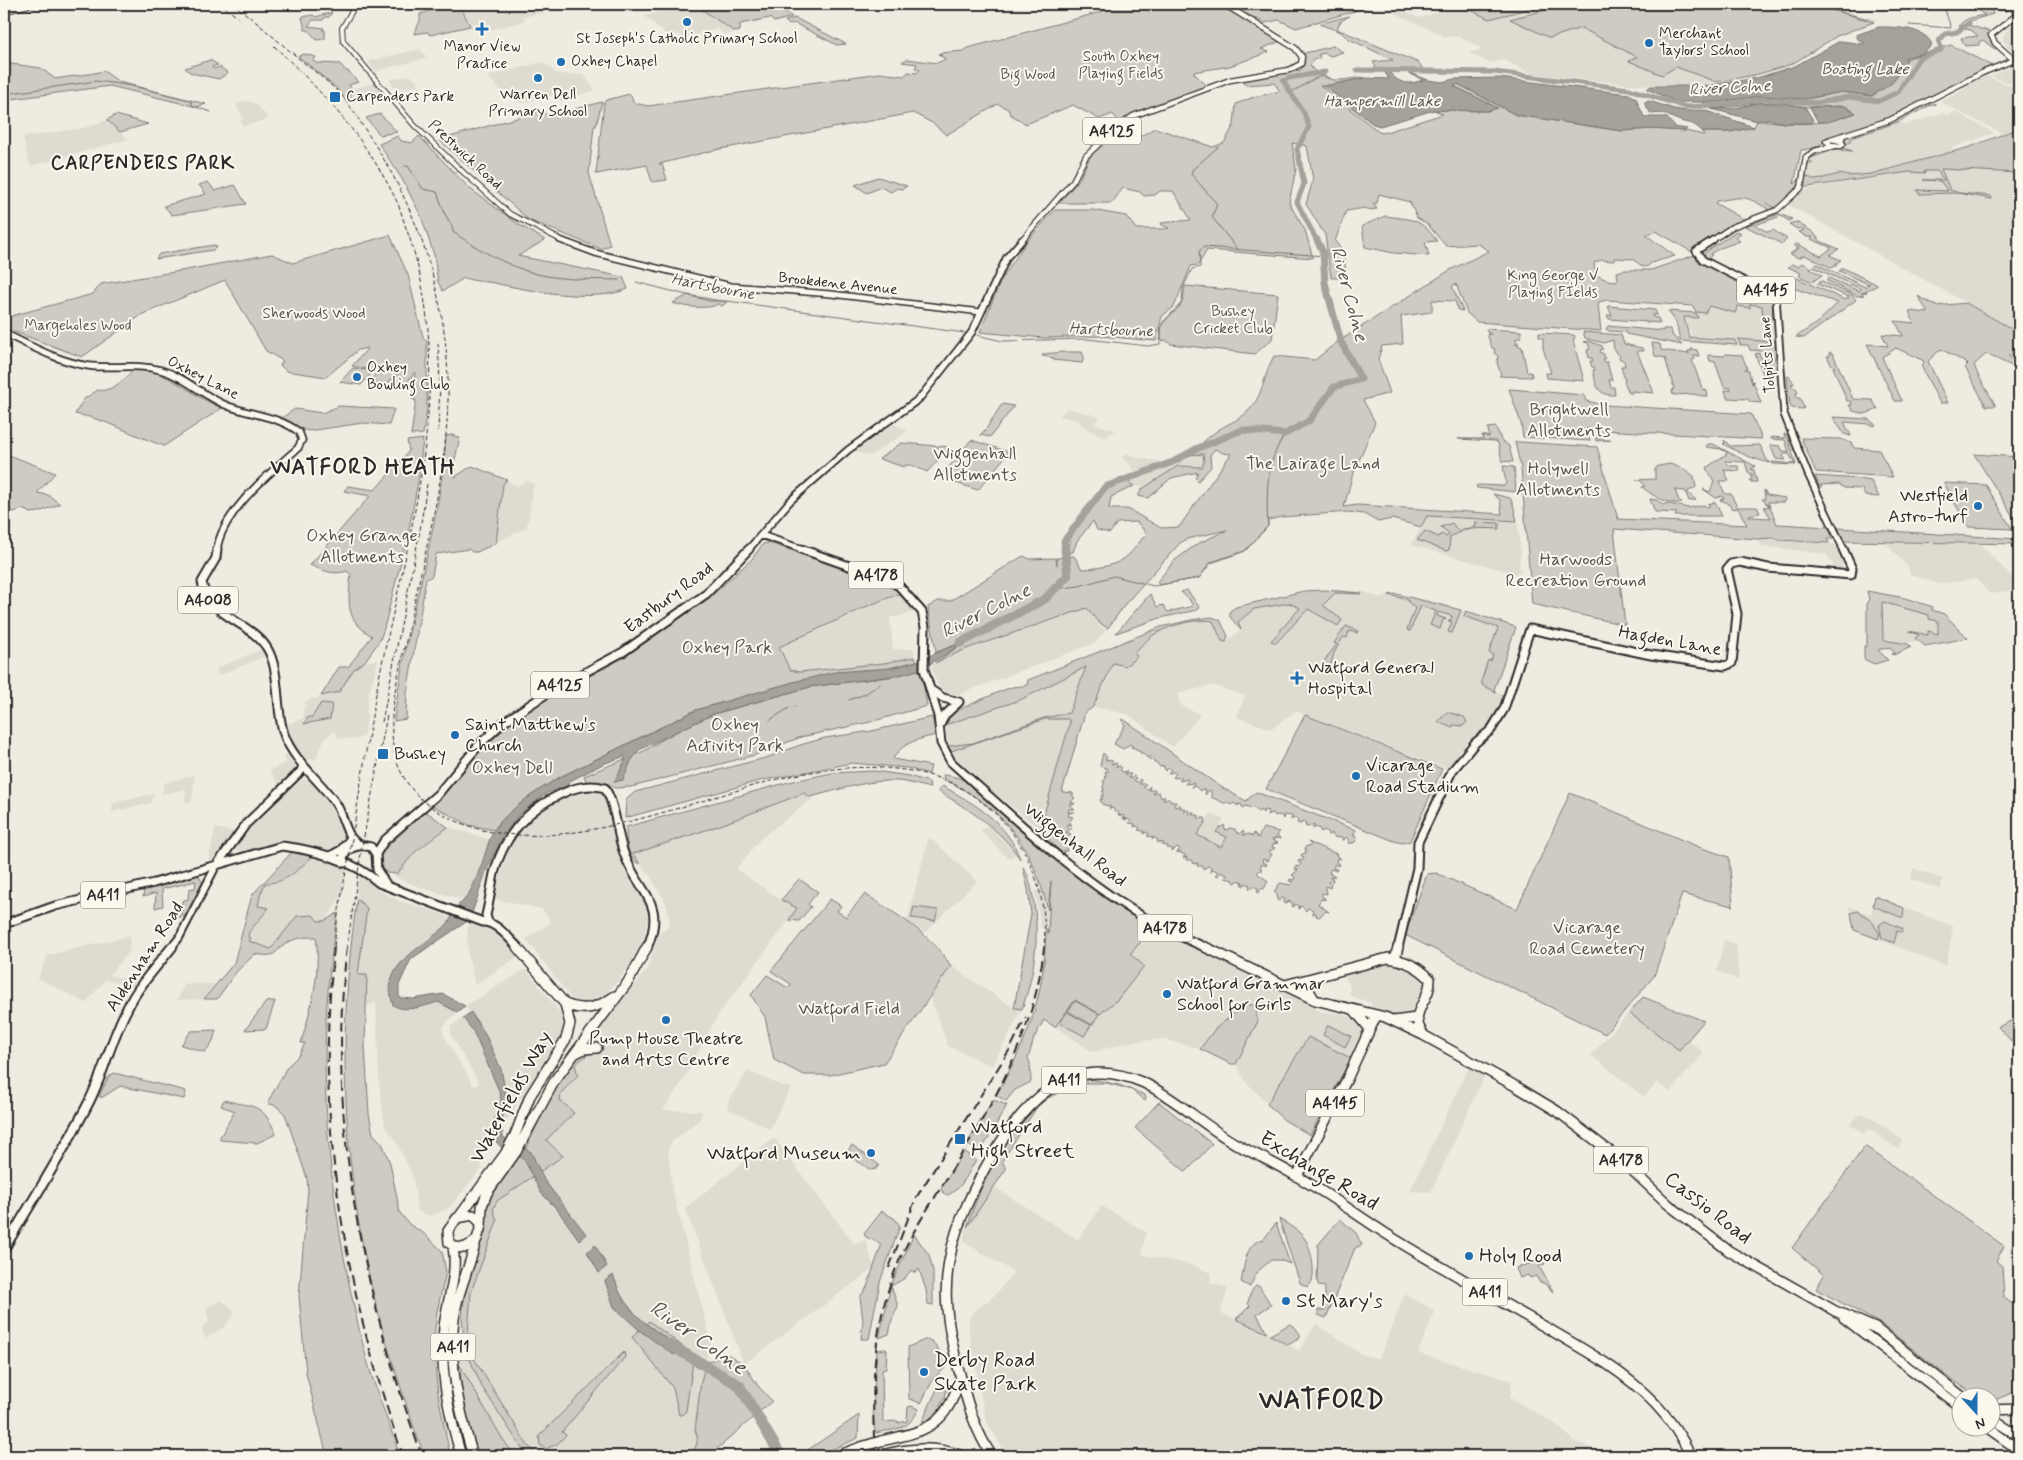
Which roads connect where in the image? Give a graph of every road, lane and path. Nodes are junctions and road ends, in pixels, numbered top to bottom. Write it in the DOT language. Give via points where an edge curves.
graph roads {
  1 [pos="32,4"];
  2 [pos="356,4"];
  3 [pos="1224,4"];
  4 [pos="4,12"];
  5 [pos="2019,12"];
  6 [pos="1843,135"];
  7 [pos="1829,140"];
  8 [pos="1841,141"];
  9 [pos="1835,146"];
  10 [pos="1820,148"];
  11 [pos="635,263"];
  12 [pos="981,312"];
  13 [pos="4,334"];
  14 [pos="761,535"];
  15 [pos="1851,575"];
  16 [pos="931,690"];
  17 [pos="940,725"];
  18 [pos="303,765"];
  19 [pos="311,774"];
  20 [pos="294,778"];
  21 [pos="351,838"];
  22 [pos="384,841"];
  23 [pos="364,845"];
  24 [pos="228,847"];
  25 [pos="242,856"];
  26 [pos="328,857"];
  27 [pos="375,857"];
  28 [pos="218,863"];
  29 [pos="344,863"];
  30 [pos="360,869"];
  31 [pos="386,884"];
  32 [pos="488,911"];
  33 [pos="471,916"];
  34 [pos="488,922"];
  35 [pos="4,924"];
  36 [pos="1395,959"];
  37 [pos="1310,980"];
  38 [pos="1284,985"];
  39 [pos="623,989"];
  40 [pos="1315,1000"];
  41 [pos="565,1004"];
  42 [pos="1354,1010"];
  43 [pos="1376,1016"];
  44 [pos="1416,1018"];
  45 [pos="1394,1021"];
  46 [pos="1369,1028"];
  47 [pos="1423,1035"];
  48 [pos="597,1048"];
  49 [pos="571,1055"];
  50 [pos="510,1156"];
  51 [pos="1297,1176"];
  52 [pos="459,1217"];
  53 [pos="480,1222"];
  54 [pos="476,1239"];
  55 [pos="453,1247"];
  56 [pos="4,1249"];
  57 [pos="1835,1312"];
  58 [pos="960,1377"];
  59 [pos="1951,1388"];
  60 [pos="1950,1399"];
  61 [pos="2019,1409"];
  62 [pos="2000,1411"];
  63 [pos="2000,1424"];
  64 [pos="2019,1436"];
  65 [pos="2000,1437"];
  66 [pos="2019,1450"];
  67 [pos="461,1456"];
  68 [pos="473,1456"];
  69 [pos="836,1456"];
  70 [pos="880,1456"];
  71 [pos="962,1456"];
  72 [pos="992,1456"];
  73 [pos="1690,1456"];
  1 -- 4 [label="main road"];
  2 -- 11 [label="main road, Prestwick Road" via="342,28 343,41 414,125 463,172 510,214 538,230 576,246"];
  3 -- 12 [label="main road, A4125" via="1298,51 1302,60 1300,65 1202,89 1133,116 1103,139 1086,156 1068,187 1007,257"];
  5 -- 6 [label="main road, Tolpits Lane / A4145" via="1991,35 2014,60 1890,120"];
  6 -- 7 [label="main road, Tolpits Lane / A4145"];
  6 -- 8 [label="main road"];
  7 -- 8 [label="main road"];
  7 -- 9 [label="main road"];
  7 -- 10 [label="main road, Tolpits Lane / A4145"];
  8 -- 9 [label="main road" via="1842,145"];
  9 -- 10 [label="main road"];
  10 -- 15 [label="main road, Tolpits Lane / A4145" via="1805,157 1801,188 1779,210 1732,227 1696,251 1704,260 1776,297 1784,414 1852,569"];
  11 -- 12 [label="main road, Brookdene Avenue" via="730,286"];
  12 -- 14 [label="main road, Eastbury Road / A4125" via="972,332 918,399 841,456 790,502"];
  13 -- 18 [label="main road, Oxhey Lane / A4008" via="78,364 161,370 212,399 296,429 302,440 298,448 253,489 224,528 218,540 216,558 202,586 212,604 252,632 267,648 285,739"];
  14 -- 16 [label="main road, Wiggenhall Road / A4178" via="890,580 899,586 922,612 924,668"];
  14 -- 22 [label="main road, Eastbury Road / A4125" via="713,587 676,615 623,652 552,690 501,724 438,794"];
  15 -- 36 [label="main road, Hagden Lane / A4145" via="1776,569 1740,562 1731,564 1727,569 1737,614 1732,663 1725,666 1644,654 1547,632 1528,633 1504,709 1492,730 1475,743 1452,771 1418,842 1417,868"];
  16 -- 17 [label="main road, Wiggenhall Road / A4178"];
  16 -- 17 [label="main road" via="943,698 960,702"];
  17 -- 38 [label="main road, Wiggenhall Road / A4178" via="941,743 950,762 1090,881 1152,922"];
  18 -- 19 [label="main road, A4008"];
  18 -- 20 [label="main road, Aldenham Road"];
  19 -- 20 [label="main road, Aldenham Road"];
  19 -- 21 [label="main road, A4008" via="337,805"];
  20 -- 24 [label="main road, Aldenham Road" via="263,806"];
  21 -- 23 [label="main road" via="355,843"];
  21 -- 26 [label="main road" via="340,851"];
  22 -- 23 [label="main road, Eastbury Road / A4125"];
  22 -- 27 [label="main road, Eastbury Road / A4125"];
  23 -- 27 [label="main road" via="374,850"];
  23 -- 29 [label="main road" via="346,851"];
  24 -- 25 [label="main road" via="232,855"];
  24 -- 28 [label="main road, Aldenham Road"];
  25 -- 26 [label="main road, A411" via="282,846"];
  25 -- 28 [label="main road, A411"];
  26 -- 29 [label="main road, A411"];
  27 -- 30 [label="main road" via="368,867"];
  27 -- 31 [label="main road" via="376,870"];
  28 -- 35 [label="main road, A411" via="154,883 62,904"];
  28 -- 56 [label="main road, Aldenham Road" via="179,938 127,1008 86,1108"];
  29 -- 30 [label="main road"];
  30 -- 31 [label="main road"];
  31 -- 33 [label="main road"];
  32 -- 33 [label="main road"];
  32 -- 34 [label="main road"];
  32 -- 39 [label="main road" via="496,868 518,824 544,802 570,789 590,784 605,788 614,810 624,856 651,899 654,913 647,948"];
  33 -- 34 [label="main road"];
  34 -- 41 [label="main road" via="502,931 524,954"];
  36 -- 37 [label="main road" via="1388,958"];
  36 -- 44 [label="main road" via="1427,974 1430,979 1431,986"];
  37 -- 38 [label="main road"];
  37 -- 40 [label="main road" via="1307,987"];
  38 -- 40 [label="main road, Wiggenhall Road / A4178"];
  39 -- 41 [label="main road" via="593,1009"];
  39 -- 49 [label="main road, Waterfields Way"];
  40 -- 42 [label="main road, Wiggenhall Road"];
  41 -- 50 [label="main road, Waterfields Way" via="570,1024 566,1039 530,1096"];
  42 -- 43 [label="main road, Wiggenhall Road"];
  42 -- 46 [label="main road"];
  43 -- 45 [label="main road, Wiggenhall Road"];
  43 -- 46 [label="main road, A4145"];
  44 -- 45 [label="main road"];
  44 -- 47 [label="main road" via="1417,1028"];
  45 -- 47 [label="main road, A4178"];
  46 -- 51 [label="main road, A4145" via="1350,1073"];
  47 -- 57 [label="main road, Cassio Road / A4178" via="1557,1111 1620,1159 1681,1215 1729,1251"];
  48 -- 49 [label="main road"];
  49 -- 50 [label="main road, Waterfields Way" via="526,1138"];
  50 -- 52 [label="main road, Waterfields Way"];
  50 -- 53 [label="main road, Waterfields Way" via="487,1193"];
  51 -- 58 [label="main road, Exchange Road / A411" via="1231,1141 1152,1087 1130,1078 1087,1074 1058,1082 1033,1101 1001,1143 967,1202 954,1236 946,1306"];
  51 -- 73 [label="main road, Exchange Road / A411" via="1417,1252 1614,1368 1668,1414"];
  52 -- 53 [label="main road" via="474,1215"];
  52 -- 55 [label="main road" via="447,1232 446,1238"];
  53 -- 54 [label="main road"];
  54 -- 55 [label="main road" via="467,1246"];
  54 -- 68 [label="main road, A411" via="456,1310 453,1346 461,1407"];
  55 -- 67 [label="main road, A411" via="456,1264 445,1314 442,1353 447,1397"];
  57 -- 59 [label="main road, Cassio Road / A4178" via="1875,1328"];
  57 -- 60 [label="main road, Cassio Road / A4178"];
  58 -- 69 [label="main road, bridge" via="949,1408 938,1422 912,1434 861,1446"];
  58 -- 72 [label="main road, A411" via="969,1410"];
  61 -- 62 [label="main road"];
  63 -- 64 [label="main road"];
  65 -- 66 [label="main road"];
  70 -- 71 [label="main road" via="926,1448"];
}
